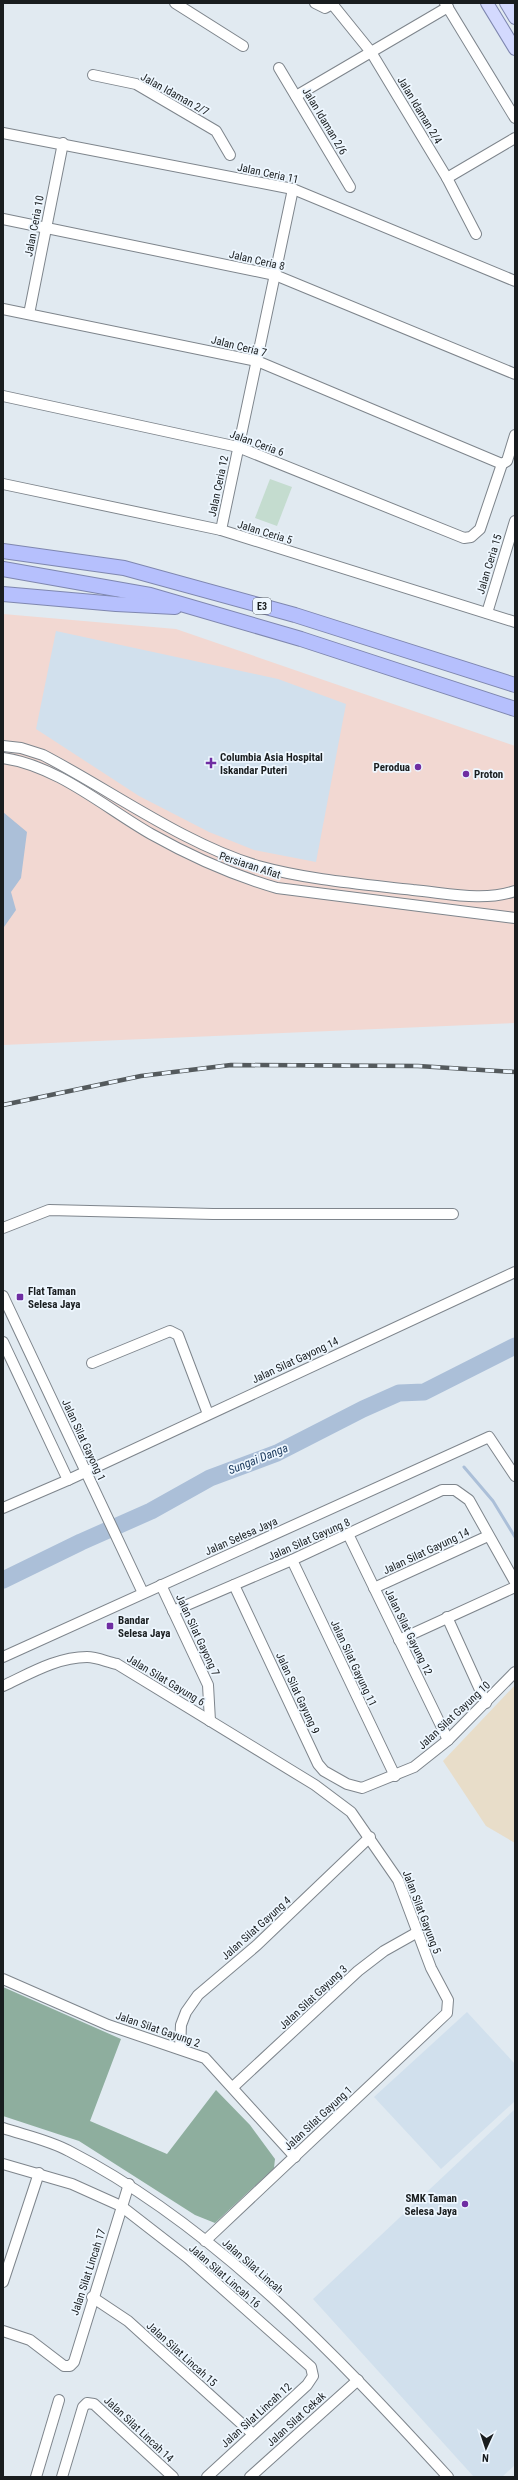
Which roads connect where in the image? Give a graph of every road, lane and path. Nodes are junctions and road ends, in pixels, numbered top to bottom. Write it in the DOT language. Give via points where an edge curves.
graph roads {
  1 [pos="175,3"];
  2 [pos="315,3"];
  3 [pos="487,3"];
  4 [pos="506,3"];
  5 [pos="333,4"];
  6 [pos="446,5"];
  7 [pos="515,18"];
  8 [pos="243,46"];
  9 [pos="515,49"];
  10 [pos="371,52"];
  11 [pos="279,68"];
  12 [pos="93,75"];
  13 [pos="296,96"];
  14 [pos="515,118"];
  15 [pos="3,133"];
  16 [pos="515,138"];
  17 [pos="63,143"];
  18 [pos="230,155"];
  19 [pos="447,178"];
  20 [pos="350,187"];
  21 [pos="293,189"];
  22 [pos="3,219"];
  23 [pos="46,229"];
  24 [pos="476,234"];
  25 [pos="275,275"];
  26 [pos="515,281"];
  27 [pos="3,309"];
  28 [pos="29,314"];
  29 [pos="257,361"];
  30 [pos="515,374"];
  31 [pos="3,396"];
  32 [pos="515,435"];
  33 [pos="238,447"];
  34 [pos="502,464"];
  35 [pos="3,484"];
  36 [pos="515,521"];
  37 [pos="221,530"];
  38 [pos="513,533"];
  39 [pos="3,551"];
  40 [pos="3,568"];
  41 [pos="3,594"];
  42 [pos="197,608"];
  43 [pos="487,613"];
  44 [pos="515,622"];
  45 [pos="515,685"];
  46 [pos="515,709"];
  47 [pos="3,746"];
  48 [pos="21,748"];
  49 [pos="3,758"];
  50 [pos="19,760"];
  51 [pos="144,811"];
  52 [pos="158,820"];
  53 [pos="135,823"];
  54 [pos="150,833"];
  55 [pos="515,891"];
  56 [pos="515,918"];
  57 [pos="453,1214"];
  58 [pos="3,1228"];
  59 [pos="515,1272"];
  60 [pos="3,1296"];
  61 [pos="3,1342"];
  62 [pos="92,1363"];
  63 [pos="208,1414"];
  64 [pos="86,1473"];
  65 [pos="515,1476"];
  66 [pos="68,1480"];
  67 [pos="3,1508"];
  68 [pos="348,1534"];
  69 [pos="488,1536"];
  70 [pos="292,1560"];
  71 [pos="515,1582"];
  72 [pos="161,1585"];
  73 [pos="234,1585"];
  74 [pos="515,1587"];
  75 [pos="374,1588"];
  76 [pos="143,1593"];
  77 [pos="173,1611"];
  78 [pos="447,1617"];
  79 [pos="399,1640"];
  80 [pos="3,1657"];
  81 [pos="515,1672"];
  82 [pos="3,1686"];
  83 [pos="486,1703"];
  84 [pos="210,1721"];
  85 [pos="224,1730"];
  86 [pos="448,1740"];
  87 [pos="395,1776"];
  88 [pos="362,1788"];
  89 [pos="370,1837"];
  90 [pos="416,1933"];
  91 [pos="3,1979"];
  92 [pos="447,2013"];
  93 [pos="180,2048"];
  94 [pos="233,2087"];
  95 [pos="3,2128"];
  96 [pos="295,2157"];
  97 [pos="3,2164"];
  98 [pos="39,2173"];
  99 [pos="129,2184"];
  100 [pos="121,2206"];
  101 [pos="206,2241"];
  102 [pos="3,2282"];
  103 [pos="92,2297"];
  104 [pos="3,2331"];
  105 [pos="311,2367"];
  106 [pos="358,2380"];
  107 [pos="59,2400"];
  108 [pos="253,2434"];
  109 [pos="36,2477"];
  110 [pos="62,2477"];
  111 [pos="173,2477"];
  112 [pos="207,2477"];
  113 [pos="250,2477"];
  114 [pos="448,2477"];
  1 -- 8 [label="street"];
  2 -- 5 [label="street" via="325,8"];
  3 -- 9 [label="main road"];
  4 -- 7 [label="main road"];
  5 -- 10 [label="street, Jalan Idaman 2/4"];
  6 -- 10 [label="street"];
  6 -- 14 [label="street"];
  10 -- 13 [label="street"];
  10 -- 19 [label="street, Jalan Idaman 2/4"];
  11 -- 13 [label="street, Jalan Idaman 2/6"];
  12 -- 18 [label="street, Jalan Idaman 2/7" via="136,84 216,131"];
  13 -- 20 [label="street, Jalan Idaman 2/6"];
  15 -- 17 [label="street, Jalan Ceria 11"];
  16 -- 19 [label="street"];
  17 -- 21 [label="street, Jalan Ceria 11"];
  17 -- 23 [label="street, Jalan Ceria 10"];
  19 -- 24 [label="street, Jalan Idaman 2/4"];
  21 -- 25 [label="street, Jalan Ceria 12"];
  21 -- 26 [label="street, Jalan Ceria 11"];
  22 -- 23 [label="street, Jalan Ceria 8"];
  23 -- 25 [label="street, Jalan Ceria 8"];
  23 -- 28 [label="street, Jalan Ceria 10"];
  25 -- 29 [label="street, Jalan Ceria 12"];
  25 -- 30 [label="street, Jalan Ceria 8"];
  27 -- 28 [label="street, Jalan Ceria 7"];
  28 -- 29 [label="street, Jalan Ceria 7"];
  29 -- 33 [label="street, Jalan Ceria 12"];
  29 -- 34 [label="street, Jalan Ceria 7"];
  31 -- 33 [label="street, Jalan Ceria 6"];
  32 -- 34 [label="street" via="507,461"];
  33 -- 34 [label="street, Jalan Ceria 6" via="458,536 471,537 480,529"];
  33 -- 37 [label="street, Jalan Ceria 12"];
  35 -- 37 [label="street, Jalan Ceria 5"];
  36 -- 38 [label="street, Jalan Ceria 15"];
  37 -- 43 [label="street, Jalan Ceria 5"];
  38 -- 43 [label="street, Jalan Ceria 15"];
  39 -- 45 [label="highway, E3" via="131,570 296,615"];
  40 -- 42 [label="highway, E3" via="102,584"];
  41 -- 42 [label="highway"];
  42 -- 46 [label="highway, E3" via="308,641"];
  43 -- 44 [label="street, Jalan Ceria 5"];
  47 -- 48 [label="street, Persiaran Afiat"];
  48 -- 50 [label="street"];
  48 -- 51 [label="street, Persiaran Afiat" via="62,765"];
  49 -- 50 [label="street, Persiaran Afiat"];
  50 -- 53 [label="street, Persiaran Afiat" via="44,769"];
  51 -- 52 [label="street, Persiaran Afiat"];
  51 -- 53 [label="street"];
  52 -- 54 [label="street"];
  52 -- 55 [label="street, Persiaran Afiat" via="227,854 257,865 314,879 475,896"];
  53 -- 54 [label="street, Persiaran Afiat"];
  54 -- 56 [label="street, Persiaran Afiat" via="205,863 277,888"];
  57 -- 58 [label="street" via="213,1214 48,1210"];
  59 -- 63 [label="street, Jalan Silat Gayong 14"];
  60 -- 64 [label="street, Jalan Silat Gayong 1"];
  61 -- 66 [label="street"];
  62 -- 63 [label="street" via="170,1331 178,1335"];
  63 -- 64 [label="street, Jalan Silat Gayong 14"];
  64 -- 66 [label="street, Jalan Silat Gayong 14"];
  64 -- 76 [label="street, Jalan Silat Gayong 1"];
  65 -- 72 [label="street, Jalan Selesa Jaya" via="489,1437"];
  66 -- 67 [label="street, Jalan Silat Gayong 14"];
  68 -- 69 [label="street, Jalan Silat Gayung 8" via="442,1490 455,1490 469,1500"];
  68 -- 70 [label="street, Jalan Silat Gayung 8"];
  68 -- 75 [label="street, Jalan Silat Gayung 12"];
  69 -- 71 [label="street"];
  69 -- 75 [label="street, Jalan Silat Gayung 14"];
  70 -- 73 [label="street, Jalan Silat Gayung 8"];
  70 -- 87 [label="street, Jalan Silat Gayung 11"];
  72 -- 76 [label="street, Jalan Selesa Jaya"];
  72 -- 77 [label="street, Jalan Silat Gayong 7"];
  73 -- 77 [label="street, Jalan Silat Gayung 8"];
  73 -- 88 [label="street, Jalan Silat Gayung 9" via="318,1764 324,1771 341,1781"];
  74 -- 78 [label="street"];
  75 -- 79 [label="street, Jalan Silat Gayung 12"];
  76 -- 80 [label="street, Jalan Selesa Jaya"];
  77 -- 84 [label="street, Jalan Silat Gayong 7" via="208,1685"];
  78 -- 79 [label="street"];
  78 -- 83 [label="street"];
  79 -- 86 [label="street, Jalan Silat Gayung 12"];
  81 -- 83 [label="street, Jalan Silat Gayung 10"];
  82 -- 84 [label="street, Jalan Silat Gayung 6" via="55,1662 89,1657 117,1664"];
  83 -- 86 [label="street, Jalan Silat Gayung 10"];
  84 -- 85 [label="street, Jalan Silat Gayung 6"];
  85 -- 89 [label="street, Jalan Silat Gayung 5" via="315,1785 351,1812"];
  86 -- 87 [label="street, Jalan Silat Gayung 10" via="414,1767"];
  87 -- 88 [label="street, Jalan Silat Gayung 10"];
  89 -- 90 [label="street, Jalan Silat Gayung 5" via="398,1880"];
  89 -- 93 [label="street, Jalan Silat Gayung 4" via="257,1945 198,1995 186,2012 181,2025"];
  90 -- 92 [label="street, Jalan Silat Gayung 5" via="448,2000"];
  90 -- 94 [label="street, Jalan Silat Gayung 3" via="384,1951 358,1971"];
  91 -- 93 [label="street, Jalan Silat Gayung 2" via="108,2025"];
  92 -- 96 [label="street, Jalan Silat Gayung 1"];
  93 -- 94 [label="street, Jalan Silat Gayung 2" via="205,2058"];
  94 -- 96 [label="street, Jalan Silat Gayung 2"];
  95 -- 99 [label="street, Jalan Silat Lincah" via="67,2150"];
  96 -- 101 [label="street, Jalan Silat Gayung 1"];
  97 -- 98 [label="street, Jalan Silat Lincah 16"];
  98 -- 100 [label="street, Jalan Silat Lincah 16" via="72,2184"];
  98 -- 102 [label="street"];
  99 -- 100 [label="street, Jalan Silat Lincah 17"];
  99 -- 101 [label="street, Jalan Silat Lincah"];
  100 -- 103 [label="street, Jalan Silat Lincah 17"];
  100 -- 105 [label="street, Jalan Silat Lincah 16" via="188,2258"];
  101 -- 106 [label="street, Jalan Silat Lincah"];
  103 -- 104 [label="street, Jalan Silat Lincah 17" via="74,2362 70,2366 64,2366 30,2340"];
  103 -- 108 [label="street, Jalan Silat Lincah 15" via="128,2321"];
  105 -- 108 [label="street, Jalan Silat Lincah 12" via="313,2376 307,2385"];
  106 -- 113 [label="street, Jalan Silat Cekak"];
  106 -- 114 [label="street, Jalan Silat Lincah"];
  107 -- 109 [label="street"];
  108 -- 112 [label="street, Jalan Silat Lincah 12"];
  110 -- 111 [label="street, Jalan Silat Lincah 14" via="83,2407 87,2403 94,2404"];
}
